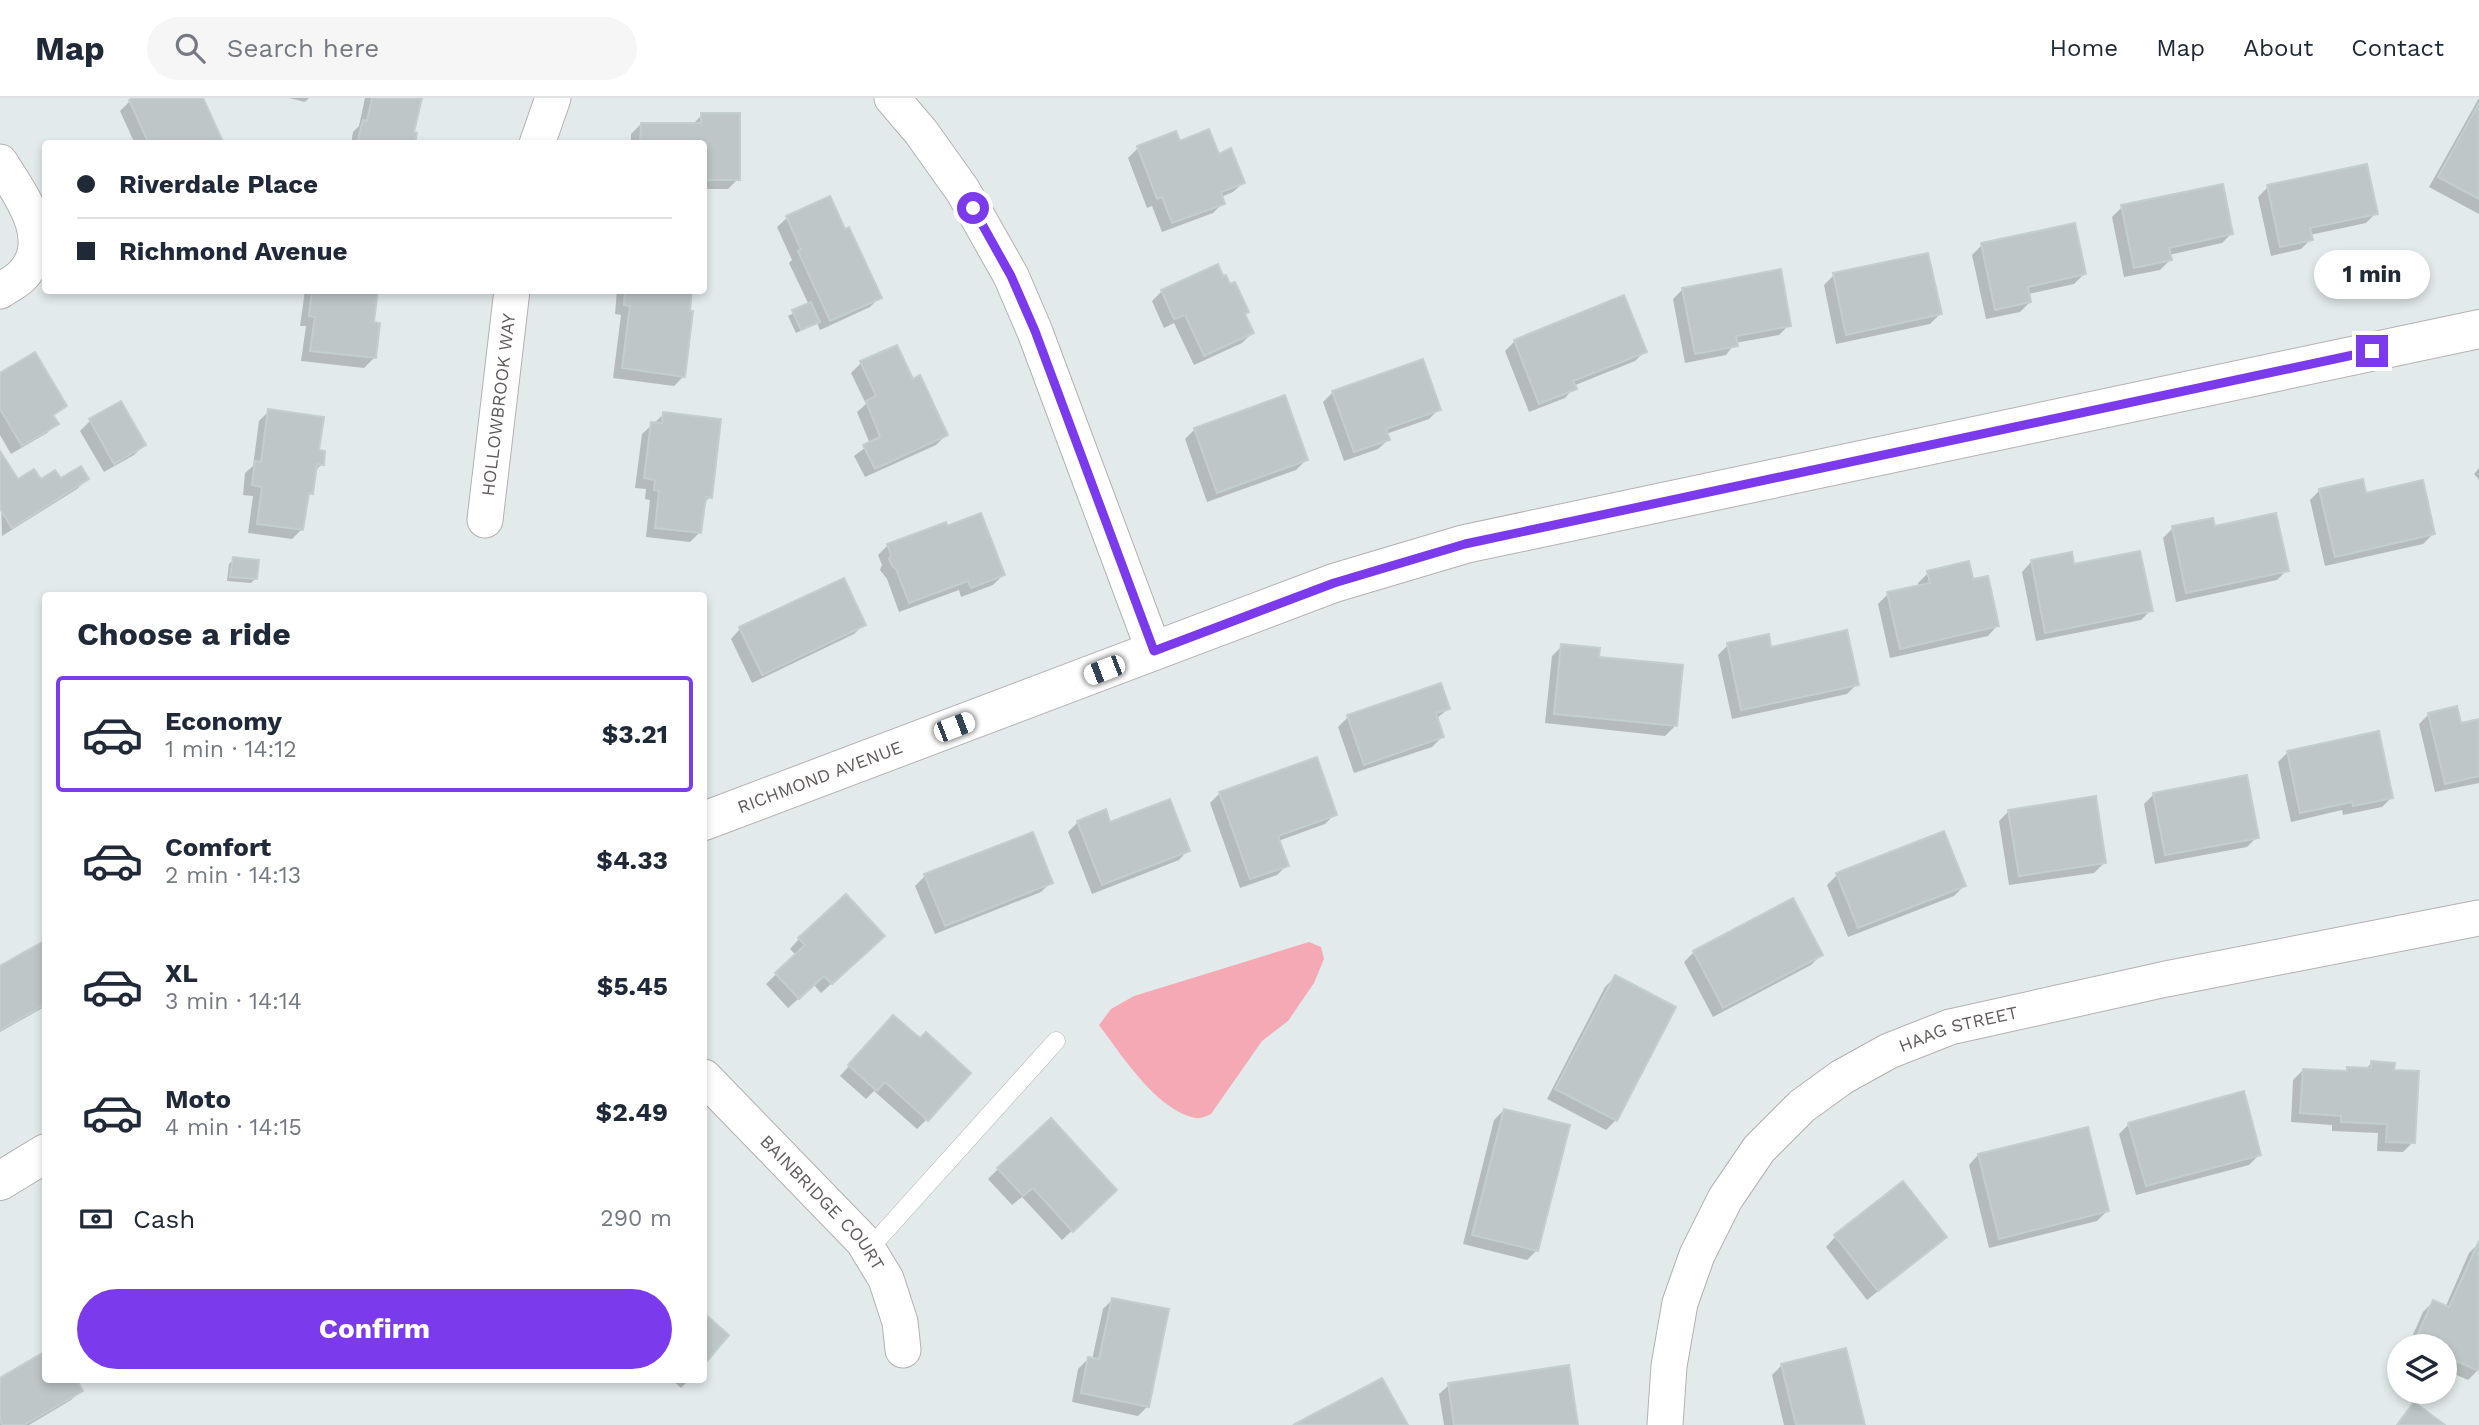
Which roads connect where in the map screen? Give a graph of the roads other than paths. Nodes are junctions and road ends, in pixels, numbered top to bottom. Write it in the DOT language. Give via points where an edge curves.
graph roads {
  1 [pos="553,98"];
  2 [pos="892,98"];
  3 [pos="538,140"];
  4 [pos="0,162"];
  5 [pos="0,290"];
  6 [pos="512,294"];
  7 [pos="2479,328"];
  8 [pos="485,520"];
  9 [pos="1154,651"];
  10 [pos="707,820"];
  11 [pos="2477,929"];
  12 [pos="1056,1041"];
  13 [pos="707,1080"];
  14 [pos="42,1155"];
  15 [pos="0,1181"];
  16 [pos="868,1250"];
  17 [pos="903,1350"];
  18 [pos="1665,1425"];
  1 -- 3 [label="street"];
  2 -- 9 [label="street" via="963,191 1011,276"];
  4 -- 5 [label="street" via="29,210 36,251 27,270"];
  6 -- 8 [label="street, HOLLOWBROOK WAY"];
  7 -- 9 [label="street, RICHMOND AVENUE" via="1465,544 1334,583"];
  9 -- 10 [label="street, RICHMOND AVENUE"];
  11 -- 18 [label="street, HAAG STREET" via="2166,979 1950,1027 1889,1051 1842,1077 1802,1106 1768,1141 1725,1199 1680,1303"];
  12 -- 16 [label="lane"];
  13 -- 16 [label="street, BAINBRIDGE COURT"];
  14 -- 15 [label="street"];
  16 -- 17 [label="street, BAINBRIDGE COURT" via="886,1279 900,1322"];
}
